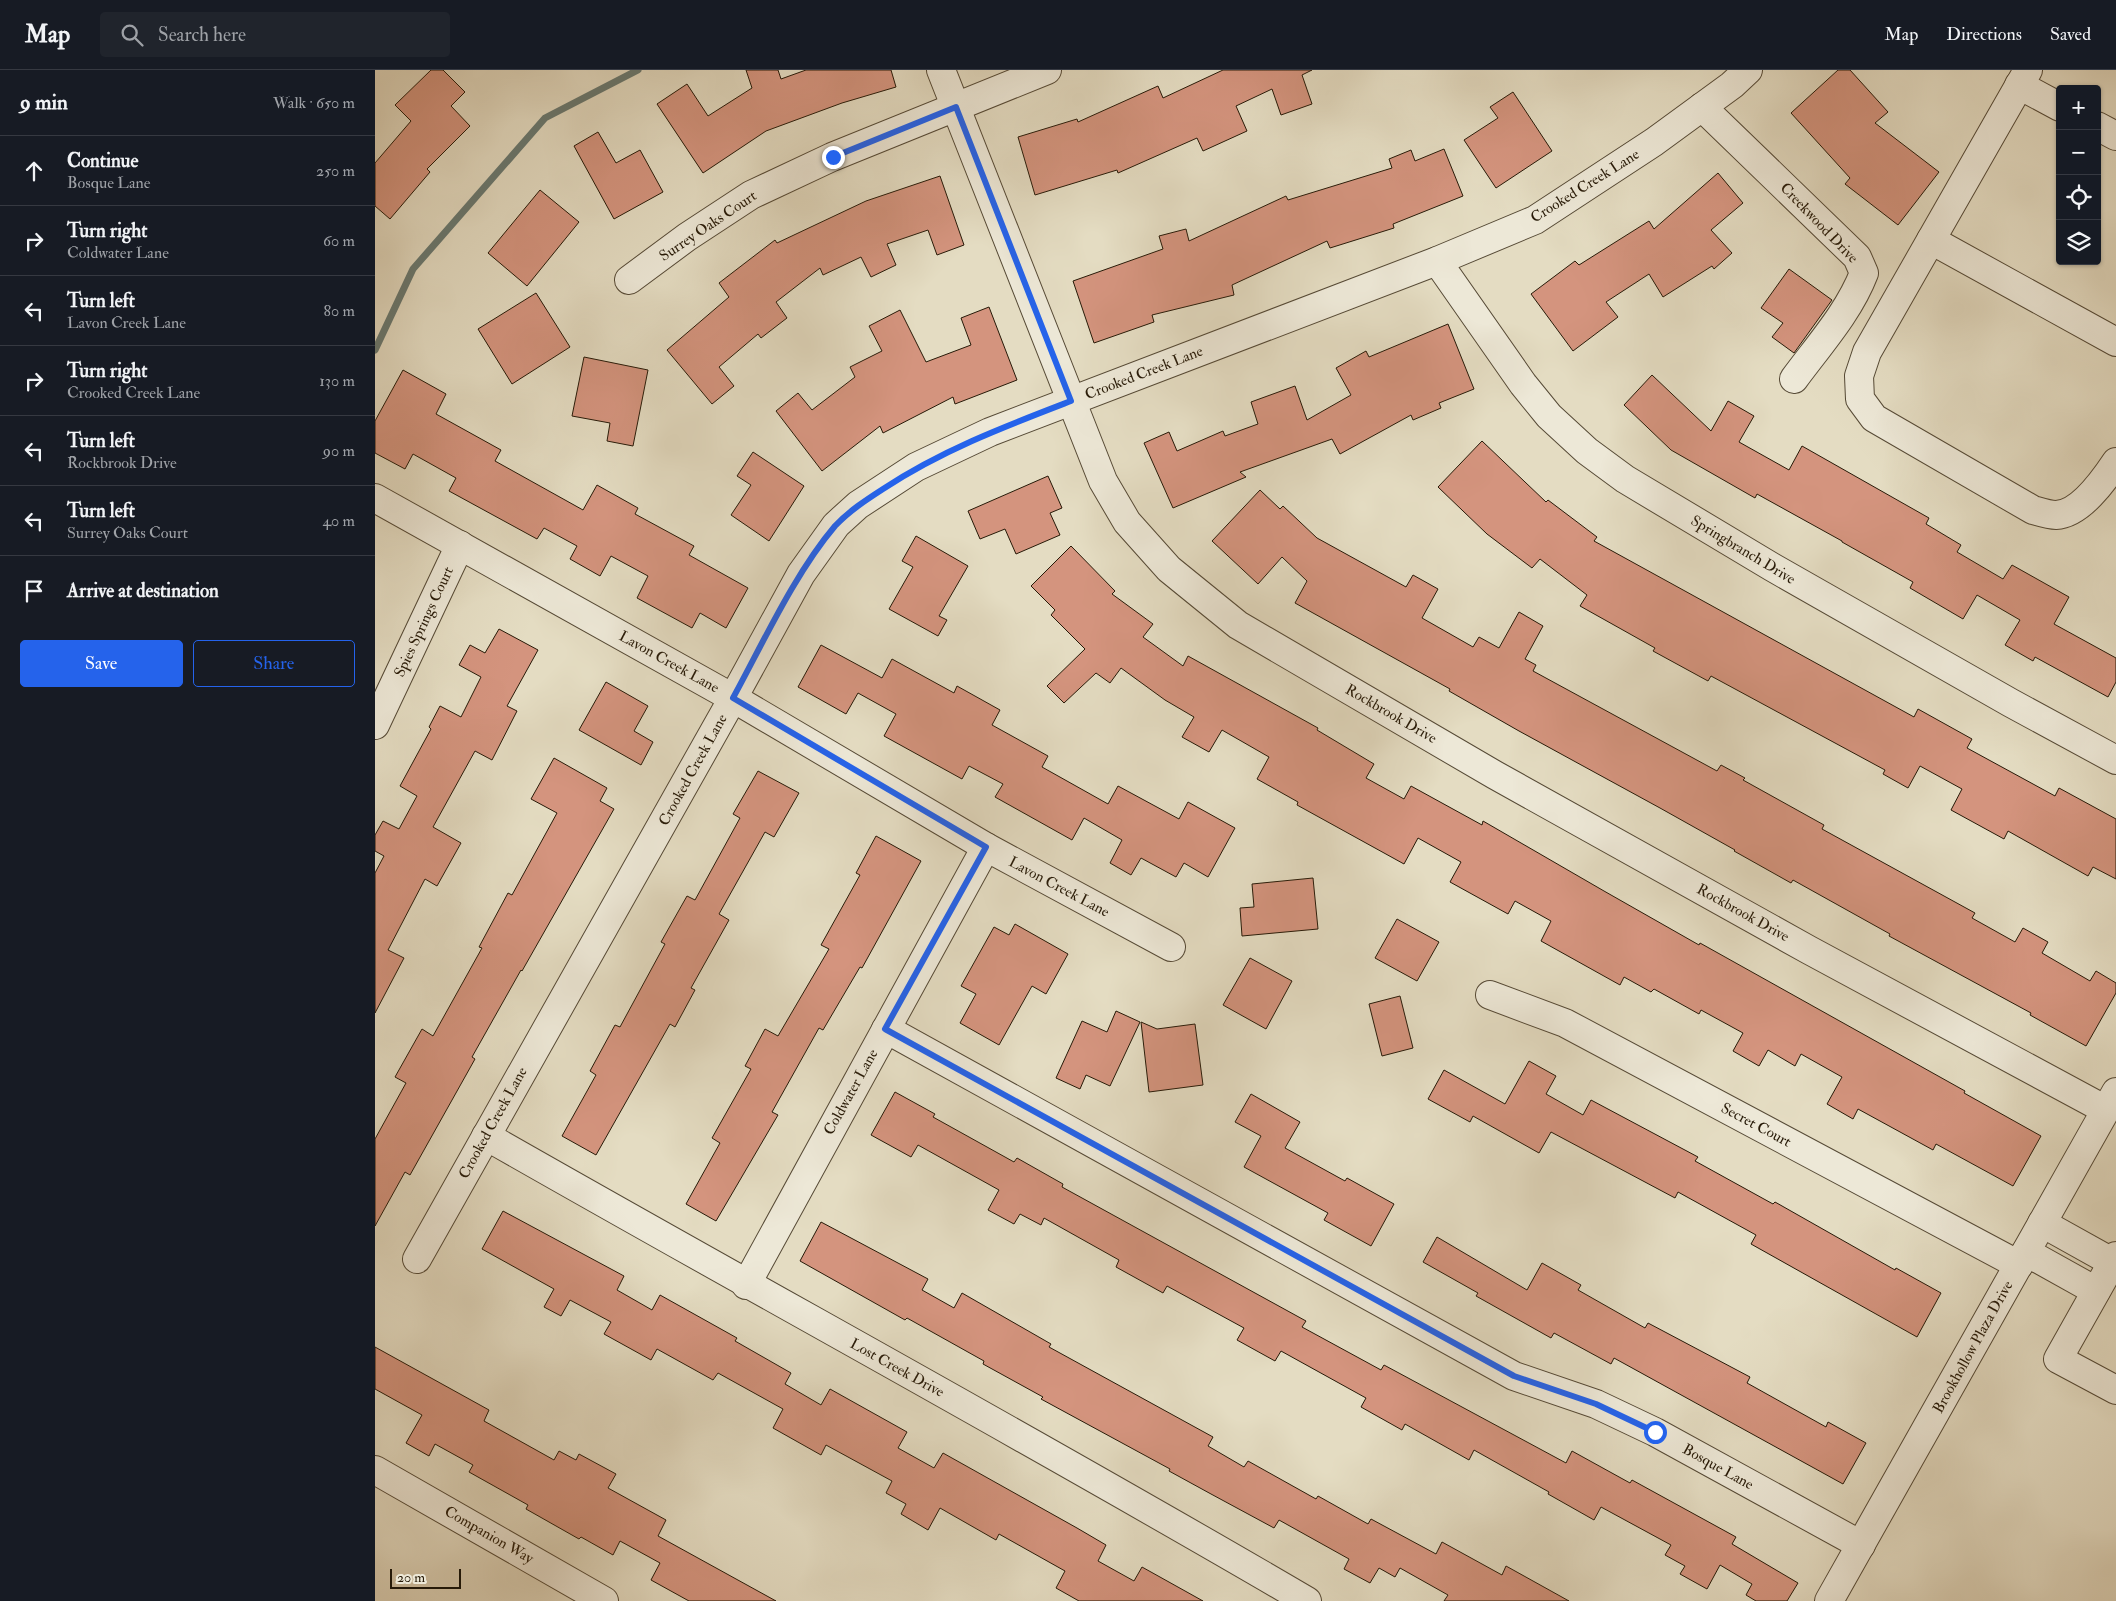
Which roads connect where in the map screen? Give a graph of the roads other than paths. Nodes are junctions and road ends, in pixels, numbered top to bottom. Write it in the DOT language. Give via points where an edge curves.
graph roads {
  1 [pos="941,70"];
  2 [pos="1047,70"];
  3 [pos="1748,70"];
  4 [pos="2023,78"];
  5 [pos="2056,104"];
  6 [pos="956,107"];
  7 [pos="1702,107"];
  8 [pos="2101,128"];
  9 [pos="2116,136"];
  10 [pos="1931,240"];
  11 [pos="1437,261"];
  12 [pos="629,280"];
  13 [pos="2116,342"];
  14 [pos="1794,379"];
  15 [pos="1071,401"];
  16 [pos="2114,467"];
  17 [pos="375,498"];
  18 [pos="460,545"];
  19 [pos="733,698"];
  20 [pos="375,725"];
  21 [pos="2116,760"];
  22 [pos="986,847"];
  23 [pos="1171,947"];
  24 [pos="1490,995"];
  25 [pos="885,1029"];
  26 [pos="2111,1101"];
  27 [pos="486,1136"];
  28 [pos="2042,1223"];
  29 [pos="417,1259"];
  30 [pos="2023,1259"];
  31 [pos="2114,1259"];
  32 [pos="746,1285"];
  33 [pos="2096,1291"];
  34 [pos="2116,1390"];
  35 [pos="375,1470"];
  36 [pos="1861,1545"];
  37 [pos="592,1598"];
  38 [pos="1307,1601"];
  39 [pos="1829,1601"];
  1 -- 6 [label="street, Rockbrook Drive"];
  2 -- 6 [label="street, Surrey Oaks Court"];
  3 -- 7 [label="street, Crooked Creek Lane"];
  4 -- 5 [label="street"];
  4 -- 10 [label="street"];
  6 -- 12 [label="street, Surrey Oaks Court" via="833,157 751,195"];
  6 -- 15 [label="street, Rockbrook Drive"];
  7 -- 11 [label="street, Crooked Creek Lane" via="1535,220"];
  7 -- 14 [label="street, Creekwood Drive" via="1857,257 1864,273 1846,309"];
  8 -- 9 [label="street"];
  10 -- 13 [label="street"];
  10 -- 16 [label="street" via="1867,352 1859,376 1860,399 1874,418 2033,510 2057,515 2073,509 2095,493"];
  11 -- 15 [label="street, Crooked Creek Lane"];
  11 -- 21 [label="street, Springbranch Drive" via="1549,416 1587,451 1625,479 1772,567"];
  15 -- 19 [label="street, Crooked Creek Lane" via="990,432 916,467 858,505 836,525 801,574"];
  15 -- 26 [label="street, Rockbrook Drive" via="1103,481 1127,522 1169,569 1239,625 1504,780 1809,950"];
  17 -- 18 [label="street, Lavon Creek Lane"];
  18 -- 19 [label="street, Lavon Creek Lane"];
  18 -- 20 [label="street, Spies Springs Court"];
  19 -- 22 [label="street, Lavon Creek Lane"];
  19 -- 27 [label="street, Crooked Creek Lane"];
  22 -- 23 [label="street, Lavon Creek Lane"];
  22 -- 25 [label="street, Coldwater Lane"];
  24 -- 30 [label="street, Secret Court" via="1565,1023"];
  25 -- 32 [label="street, Coldwater Lane"];
  25 -- 36 [label="street, Bosque Lane" via="1514,1376 1596,1404 1655,1432"];
  26 -- 28 [label="street, Brookhollow Plaza Drive"];
  27 -- 29 [label="street, Crooked Creek Lane"];
  27 -- 32 [label="street, Lost Creek Drive"];
  28 -- 30 [label="street, Brookhollow Plaza Drive"];
  28 -- 31 [label="street"];
  30 -- 33 [label="street, Secret Court"];
  30 -- 36 [label="street, Brookhollow Plaza Drive"];
  31 -- 33 [label="street"];
  32 -- 38 [label="street, Lost Creek Drive" via="1132,1499"];
  33 -- 34 [label="street" via="2058,1359"];
  35 -- 37 [label="street, Companion Way"];
  36 -- 39 [label="street, Brookhollow Plaza Drive"];
}
